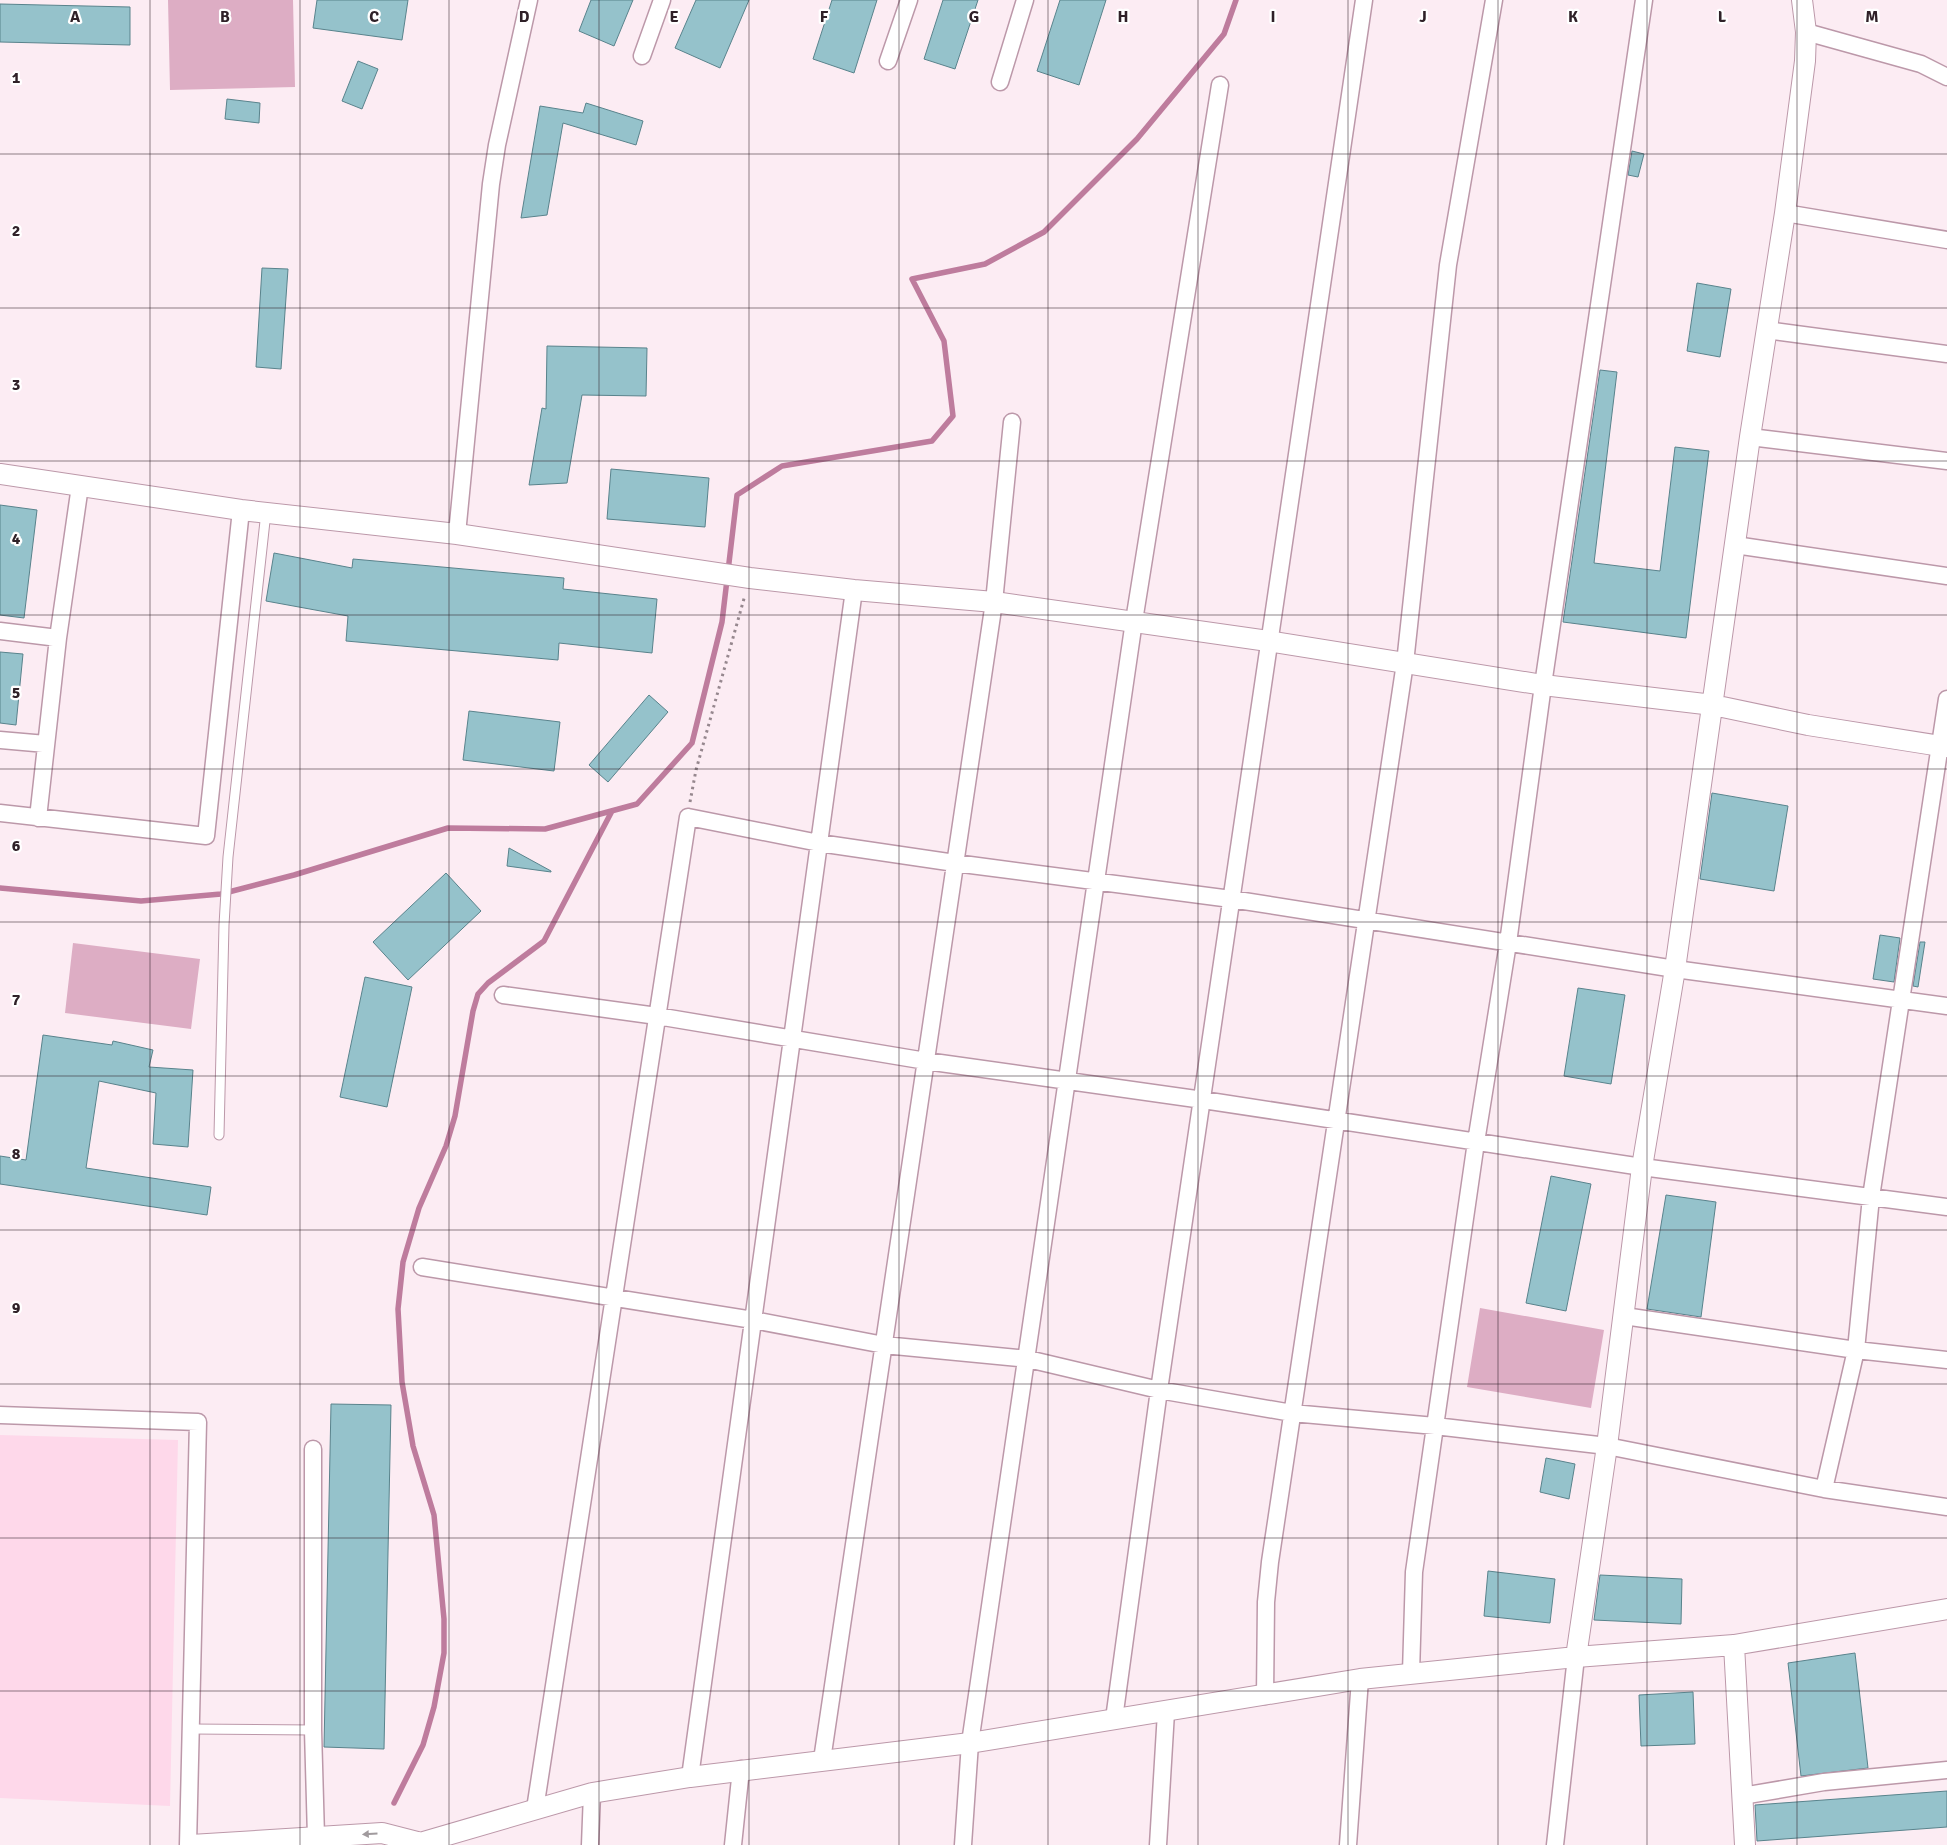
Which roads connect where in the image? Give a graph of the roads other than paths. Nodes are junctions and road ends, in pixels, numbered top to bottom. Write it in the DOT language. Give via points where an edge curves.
graph roads {
  1 [pos="529,0"];
  2 [pos="662,0"];
  3 [pos="909,0"];
  4 [pos="1025,0"];
  5 [pos="1364,0"];
  6 [pos="1494,0"];
  7 [pos="1644,0"];
  8 [pos="1802,0"];
  9 [pos="1806,32"];
  10 [pos="642,56"];
  11 [pos="888,61"];
  12 [pos="1947,77"];
  13 [pos="1000,82"];
  14 [pos="1220,85"];
  15 [pos="1785,213"];
  16 [pos="1947,240"];
  17 [pos="1766,330"];
  18 [pos="1947,354"];
  19 [pos="1012,422"];
  20 [pos="1750,437"];
  21 [pos="1947,461"];
  22 [pos="0,474"];
  23 [pos="80,486"];
  24 [pos="241,510"];
  25 [pos="266,512"];
  26 [pos="457,534"];
  27 [pos="1735,545"];
  28 [pos="1947,576"];
  29 [pos="854,590"];
  30 [pos="994,602"];
  31 [pos="1134,621"];
  32 [pos="0,631"];
  33 [pos="58,638"];
  34 [pos="1268,641"];
  35 [pos="1406,663"];
  36 [pos="1543,684"];
  37 [pos="1947,699"];
  38 [pos="1713,705"];
  39 [pos="0,740"];
  40 [pos="46,744"];
  41 [pos="1944,747"];
  42 [pos="0,813"];
  43 [pos="38,818"];
  44 [pos="819,843"];
  45 [pos="955,863"];
  46 [pos="1096,881"];
  47 [pos="1231,899"];
  48 [pos="1366,922"];
  49 [pos="1508,943"];
  50 [pos="1675,969"];
  51 [pos="503,996"];
  52 [pos="1901,1000"];
  53 [pos="1947,1006"];
  54 [pos="657,1016"];
  55 [pos="792,1039"];
  56 [pos="926,1061"];
  57 [pos="1067,1082"];
  58 [pos="1203,1100"];
  59 [pos="1336,1121"];
  60 [pos="219,1135"];
  61 [pos="1476,1142"];
  62 [pos="1642,1167"];
  63 [pos="1871,1197"];
  64 [pos="1947,1207"];
  65 [pos="422,1267"];
  66 [pos="614,1299"];
  67 [pos="1624,1316"];
  68 [pos="753,1320"];
  69 [pos="884,1345"];
  70 [pos="1856,1350"];
  71 [pos="1028,1359"];
  72 [pos="1947,1360"];
  73 [pos="1159,1390"];
  74 [pos="1292,1413"];
  75 [pos="0,1415"];
  76 [pos="1434,1426"];
  77 [pos="1607,1446"];
  78 [pos="313,1449"];
  79 [pos="1824,1488"];
  80 [pos="1947,1507"];
  81 [pos="1947,1609"];
  82 [pos="1734,1645"];
  83 [pos="1576,1657"];
  84 [pos="1411,1673"];
  85 [pos="1360,1679"];
  86 [pos="1265,1696"];
  87 [pos="1166,1712"];
  88 [pos="1114,1720"];
  89 [pos="191,1729"];
  90 [pos="313,1730"];
  91 [pos="970,1743"];
  92 [pos="822,1760"];
  93 [pos="741,1769"];
  94 [pos="1947,1770"];
  95 [pos="690,1777"];
  96 [pos="592,1793"];
  97 [pos="1742,1796"];
  98 [pos="535,1809"];
  99 [pos="316,1837"];
  100 [pos="442,1840"];
  101 [pos="415,1844"];
  102 [pos="190,1845"];
  103 [pos="590,1845"];
  104 [pos="732,1845"];
  105 [pos="963,1845"];
  106 [pos="1158,1845"];
  107 [pos="1348,1845"];
  108 [pos="1555,1845"];
  109 [pos="1745,1845"];
  1 -- 26 [label="street" via="491,184"];
  2 -- 10 [label="street"];
  3 -- 11 [label="street"];
  4 -- 13 [label="street"];
  5 -- 34 [label="street"];
  6 -- 35 [label="street" via="1448,265"];
  7 -- 36 [label="street"];
  8 -- 9 [label="street"];
  9 -- 12 [label="street" via="1921,64"];
  9 -- 15 [label="street"];
  14 -- 31 [label="street"];
  15 -- 16 [label="street"];
  15 -- 17 [label="street"];
  17 -- 18 [label="street"];
  17 -- 20 [label="street"];
  19 -- 30 [label="street"];
  20 -- 21 [label="street"];
  20 -- 27 [label="street"];
  22 -- 23 [label="street"];
  23 -- 24 [label="street"];
  23 -- 33 [label="street"];
  24 -- 25 [label="street"];
  24 -- 43 [label="street" via="206,836"];
  25 -- 26 [label="street"];
  25 -- 60 [label="lane" via="228,857"];
  26 -- 29 [label="street"];
  27 -- 28 [label="street"];
  27 -- 38 [label="street"];
  29 -- 30 [label="street"];
  29 -- 44 [label="street"];
  30 -- 31 [label="street"];
  30 -- 45 [label="street"];
  31 -- 34 [label="street"];
  31 -- 46 [label="street"];
  32 -- 33 [label="street"];
  33 -- 40 [label="street"];
  34 -- 35 [label="street"];
  34 -- 47 [label="street"];
  35 -- 36 [label="street"];
  35 -- 48 [label="street"];
  36 -- 38 [label="street"];
  36 -- 49 [label="street"];
  37 -- 41 [label="street"];
  38 -- 41 [label="street" via="1808,725"];
  38 -- 50 [label="street"];
  39 -- 40 [label="street"];
  40 -- 43 [label="street"];
  41 -- 52 [label="street"];
  42 -- 43 [label="street"];
  44 -- 45 [label="street"];
  44 -- 54 [label="street" via="688,818"];
  44 -- 55 [label="street"];
  45 -- 46 [label="street"];
  45 -- 56 [label="street"];
  46 -- 47 [label="street"];
  46 -- 57 [label="street"];
  47 -- 48 [label="street"];
  47 -- 58 [label="street"];
  48 -- 49 [label="street"];
  48 -- 59 [label="street"];
  49 -- 50 [label="street"];
  49 -- 61 [label="street"];
  50 -- 52 [label="street"];
  50 -- 62 [label="street"];
  51 -- 54 [label="street"];
  52 -- 53 [label="street"];
  52 -- 63 [label="street"];
  54 -- 55 [label="street"];
  54 -- 66 [label="street"];
  55 -- 56 [label="street"];
  55 -- 68 [label="street"];
  56 -- 57 [label="street"];
  56 -- 69 [label="street"];
  57 -- 58 [label="street"];
  57 -- 71 [label="street"];
  58 -- 59 [label="street"];
  58 -- 73 [label="street"];
  59 -- 61 [label="street"];
  59 -- 74 [label="street"];
  61 -- 62 [label="street"];
  61 -- 76 [label="street"];
  62 -- 63 [label="street"];
  62 -- 67 [label="street"];
  63 -- 64 [label="street"];
  63 -- 70 [label="street"];
  65 -- 66 [label="street"];
  66 -- 68 [label="street"];
  66 -- 98 [label="street"];
  67 -- 70 [label="street"];
  67 -- 77 [label="street"];
  68 -- 69 [label="street"];
  68 -- 95 [label="street"];
  69 -- 71 [label="street"];
  69 -- 92 [label="street"];
  70 -- 72 [label="street"];
  70 -- 79 [label="street"];
  71 -- 73 [label="street"];
  71 -- 91 [label="street"];
  73 -- 74 [label="street"];
  73 -- 88 [label="street"];
  74 -- 76 [label="street"];
  74 -- 86 [label="street" via="1270,1562"];
  75 -- 89 [label="street" via="198,1422"];
  76 -- 77 [label="street"];
  76 -- 84 [label="street" via="1414,1572"];
  77 -- 79 [label="street"];
  77 -- 83 [label="street"];
  78 -- 90 [label="street"];
  79 -- 80 [label="street"];
  81 -- 82 [label="street"];
  82 -- 83 [label="street"];
  82 -- 97 [label="street"];
  83 -- 84 [label="street"];
  83 -- 108 [label="street"];
  84 -- 85 [label="street"];
  85 -- 86 [label="street"];
  85 -- 107 [label="street"];
  86 -- 87 [label="street"];
  87 -- 88 [label="street"];
  87 -- 106 [label="street"];
  88 -- 91 [label="street"];
  89 -- 90 [label="lane"];
  89 -- 102 [label="street"];
  90 -- 99 [label="street"];
  91 -- 92 [label="street"];
  91 -- 105 [label="street"];
  92 -- 93 [label="street"];
  93 -- 95 [label="street"];
  93 -- 104 [label="street"];
  94 -- 97 [label="street" via="1824,1782"];
  95 -- 96 [label="street"];
  96 -- 98 [label="street"];
  96 -- 103 [label="street"];
  97 -- 109 [label="street"];
  98 -- 100 [label="street"];
  101 -- 99 [label="street, one-way" via="382,1833"];
  99 -- 102 [label="street"];
  100 -- 101 [label="street"];
}
